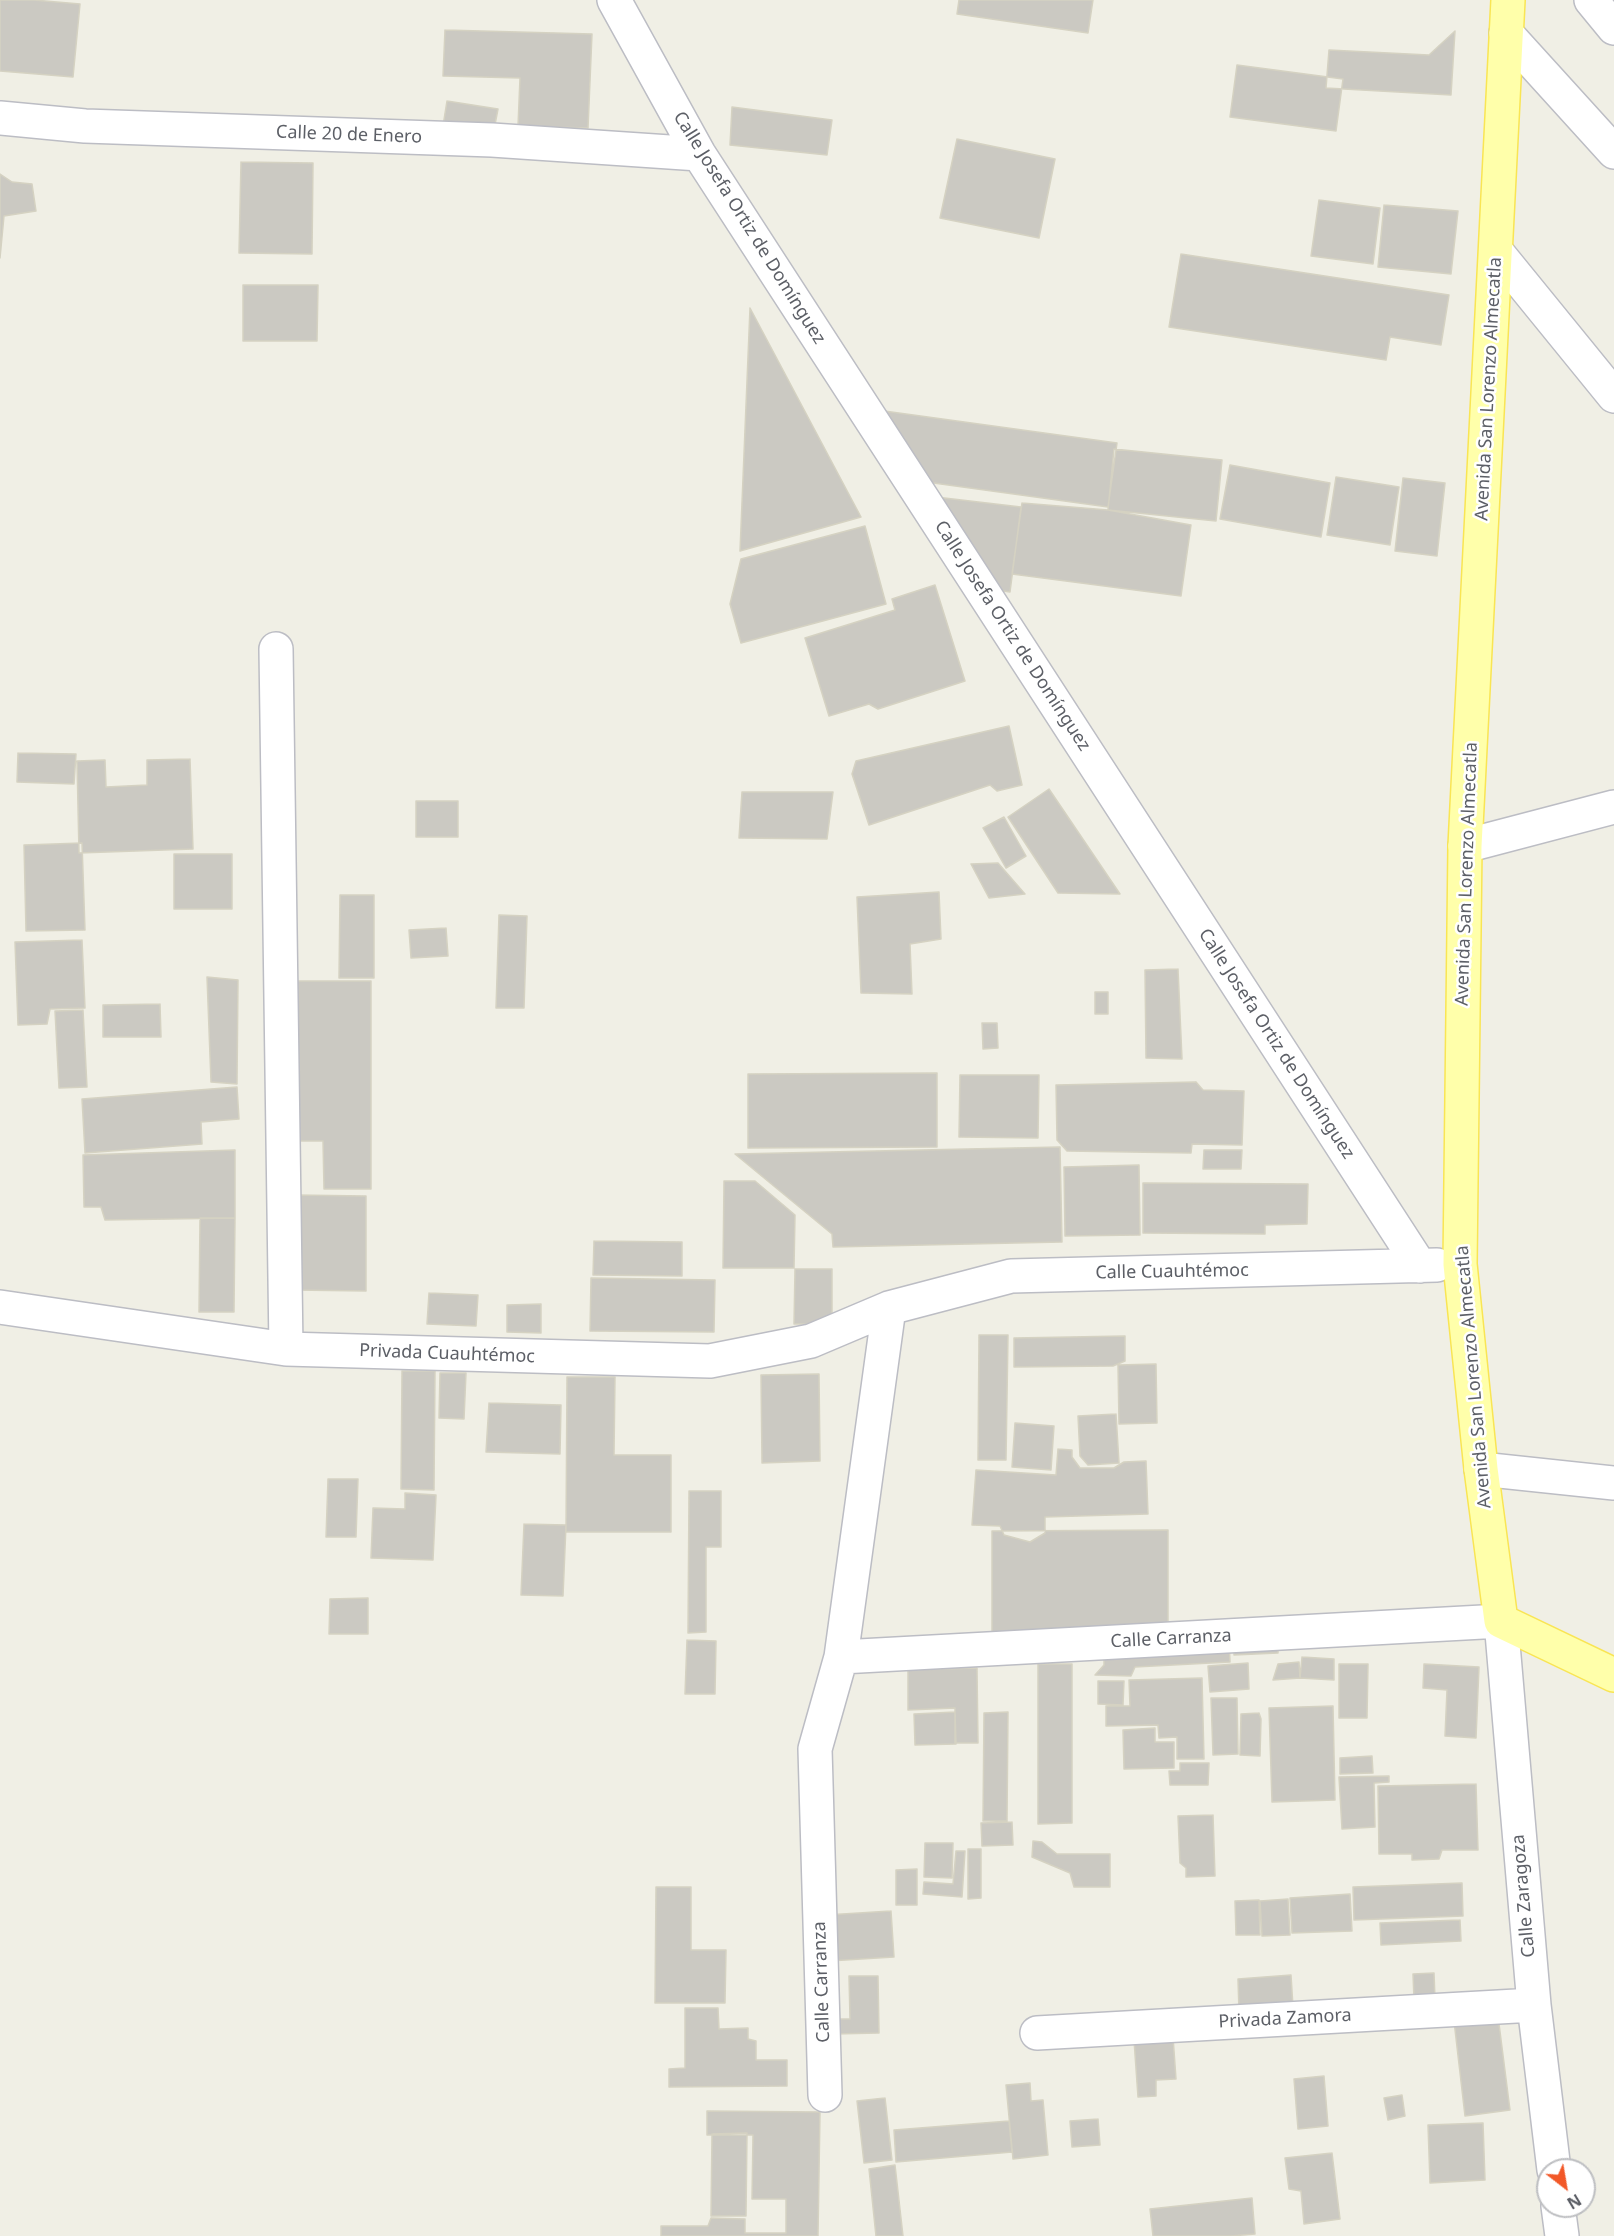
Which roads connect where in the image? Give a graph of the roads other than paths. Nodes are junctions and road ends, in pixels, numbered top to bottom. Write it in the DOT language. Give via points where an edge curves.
graph roads {
  1 [pos="614,0"];
  2 [pos="1508,0"];
  3 [pos="1592,0"];
  4 [pos="1614,28"];
  5 [pos="1506,33"];
  6 [pos="0,118"];
  7 [pos="1614,152"];
  8 [pos="699,154"];
  9 [pos="1496,251"];
  10 [pos="1614,396"];
  11 [pos="276,649"];
  12 [pos="1614,807"];
  13 [pos="1465,846"];
  14 [pos="1460,1264"];
  15 [pos="1420,1266"];
  16 [pos="0,1307"];
  17 [pos="889,1308"];
  18 [pos="286,1349"];
  19 [pos="1481,1469"];
  20 [pos="1614,1483"];
  21 [pos="1501,1621"];
  22 [pos="840,1657"];
  23 [pos="1614,1675"];
  24 [pos="1534,2005"];
  25 [pos="1037,2033"];
  26 [pos="825,2095"];
  27 [pos="1553,2158"];
  28 [pos="1560,2218"];
  29 [pos="1562,2236"];
  1 -- 8 [label="street, Calle Josefa Ortiz de Domínguez"];
  2 -- 5 [label="main road, Avenida San Lorenzo Almecatla"];
  3 -- 4 [label="street"];
  5 -- 7 [label="street"];
  5 -- 9 [label="main road, Avenida San Lorenzo Almecatla"];
  6 -- 8 [label="street, Calle 20 de Enero" via="85,126 492,140"];
  8 -- 15 [label="street, Calle Josefa Ortiz de Domínguez"];
  9 -- 10 [label="street"];
  9 -- 13 [label="main road, Avenida San Lorenzo Almecatla"];
  11 -- 18 [label="street"];
  12 -- 13 [label="street"];
  13 -- 14 [label="main road, Avenida San Lorenzo Almecatla"];
  14 -- 15 [label="street, Calle Cuauhtémoc"];
  14 -- 19 [label="main road, Avenida San Lorenzo Almecatla"];
  15 -- 17 [label="street, Calle Cuauhtémoc" via="1011,1276"];
  16 -- 18 [label="street, Privada Cuauhtémoc"];
  17 -- 18 [label="street, Privada Cuauhtémoc" via="811,1341 710,1361"];
  17 -- 22 [label="street, Calle Carranza"];
  19 -- 20 [label="street"];
  19 -- 21 [label="main road, Avenida San Lorenzo Almecatla"];
  21 -- 22 [label="street, Calle Carranza"];
  21 -- 23 [label="main road"];
  21 -- 24 [label="street, Calle Zaragoza"];
  22 -- 26 [label="street, Calle Carranza" via="815,1749"];
  24 -- 25 [label="street, Privada Zamora"];
  24 -- 27 [label="street, Calle Zaragoza"];
  28 -- 29 [label="street"];
}
